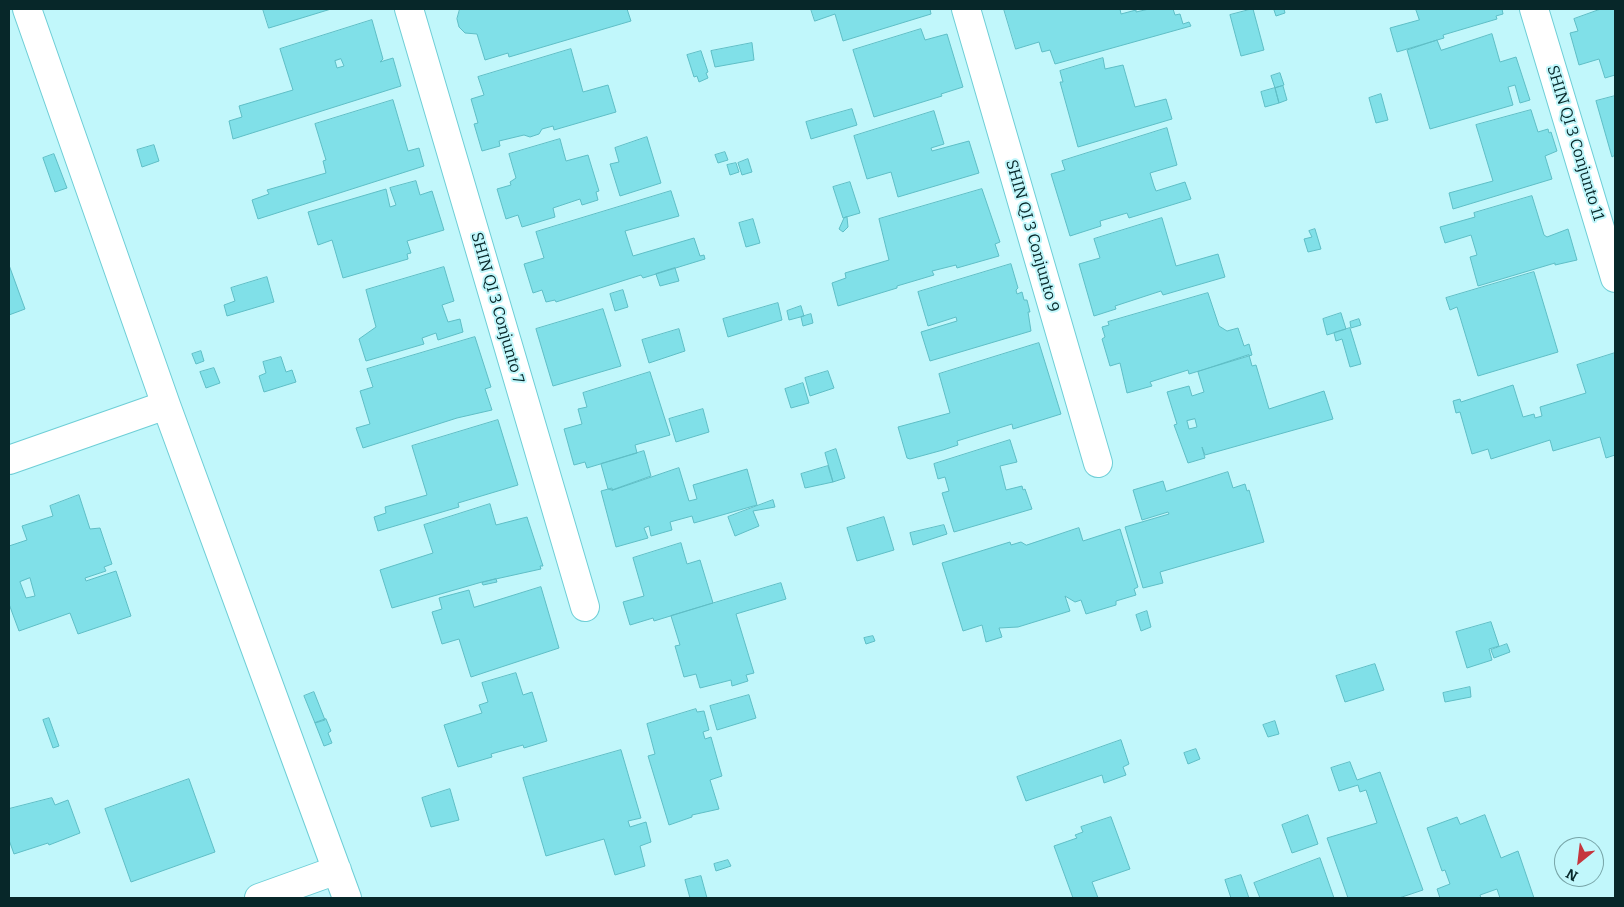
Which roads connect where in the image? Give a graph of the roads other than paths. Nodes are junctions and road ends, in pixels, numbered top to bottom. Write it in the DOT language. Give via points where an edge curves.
graph roads {
  1 [pos="27,9"];
  2 [pos="409,9"];
  3 [pos="966,9"];
  4 [pos="1534,9"];
  5 [pos="1615,278"];
  6 [pos="166,405"];
  7 [pos="9,460"];
  8 [pos="1098,463"];
  9 [pos="585,607"];
  10 [pos="337,870"];
  11 [pos="259,898"];
  12 [pos="347,898"];
  1 -- 6 [label="street"];
  2 -- 9 [label="street, SHIN QI 3 Conjunto 7"];
  3 -- 8 [label="street, SHIN QI 3 Conjunto 9"];
  4 -- 5 [label="street, SHIN QI 3 Conjunto 11"];
  6 -- 7 [label="street"];
  6 -- 10 [label="street"];
  10 -- 11 [label="street"];
  10 -- 12 [label="street"];
}
